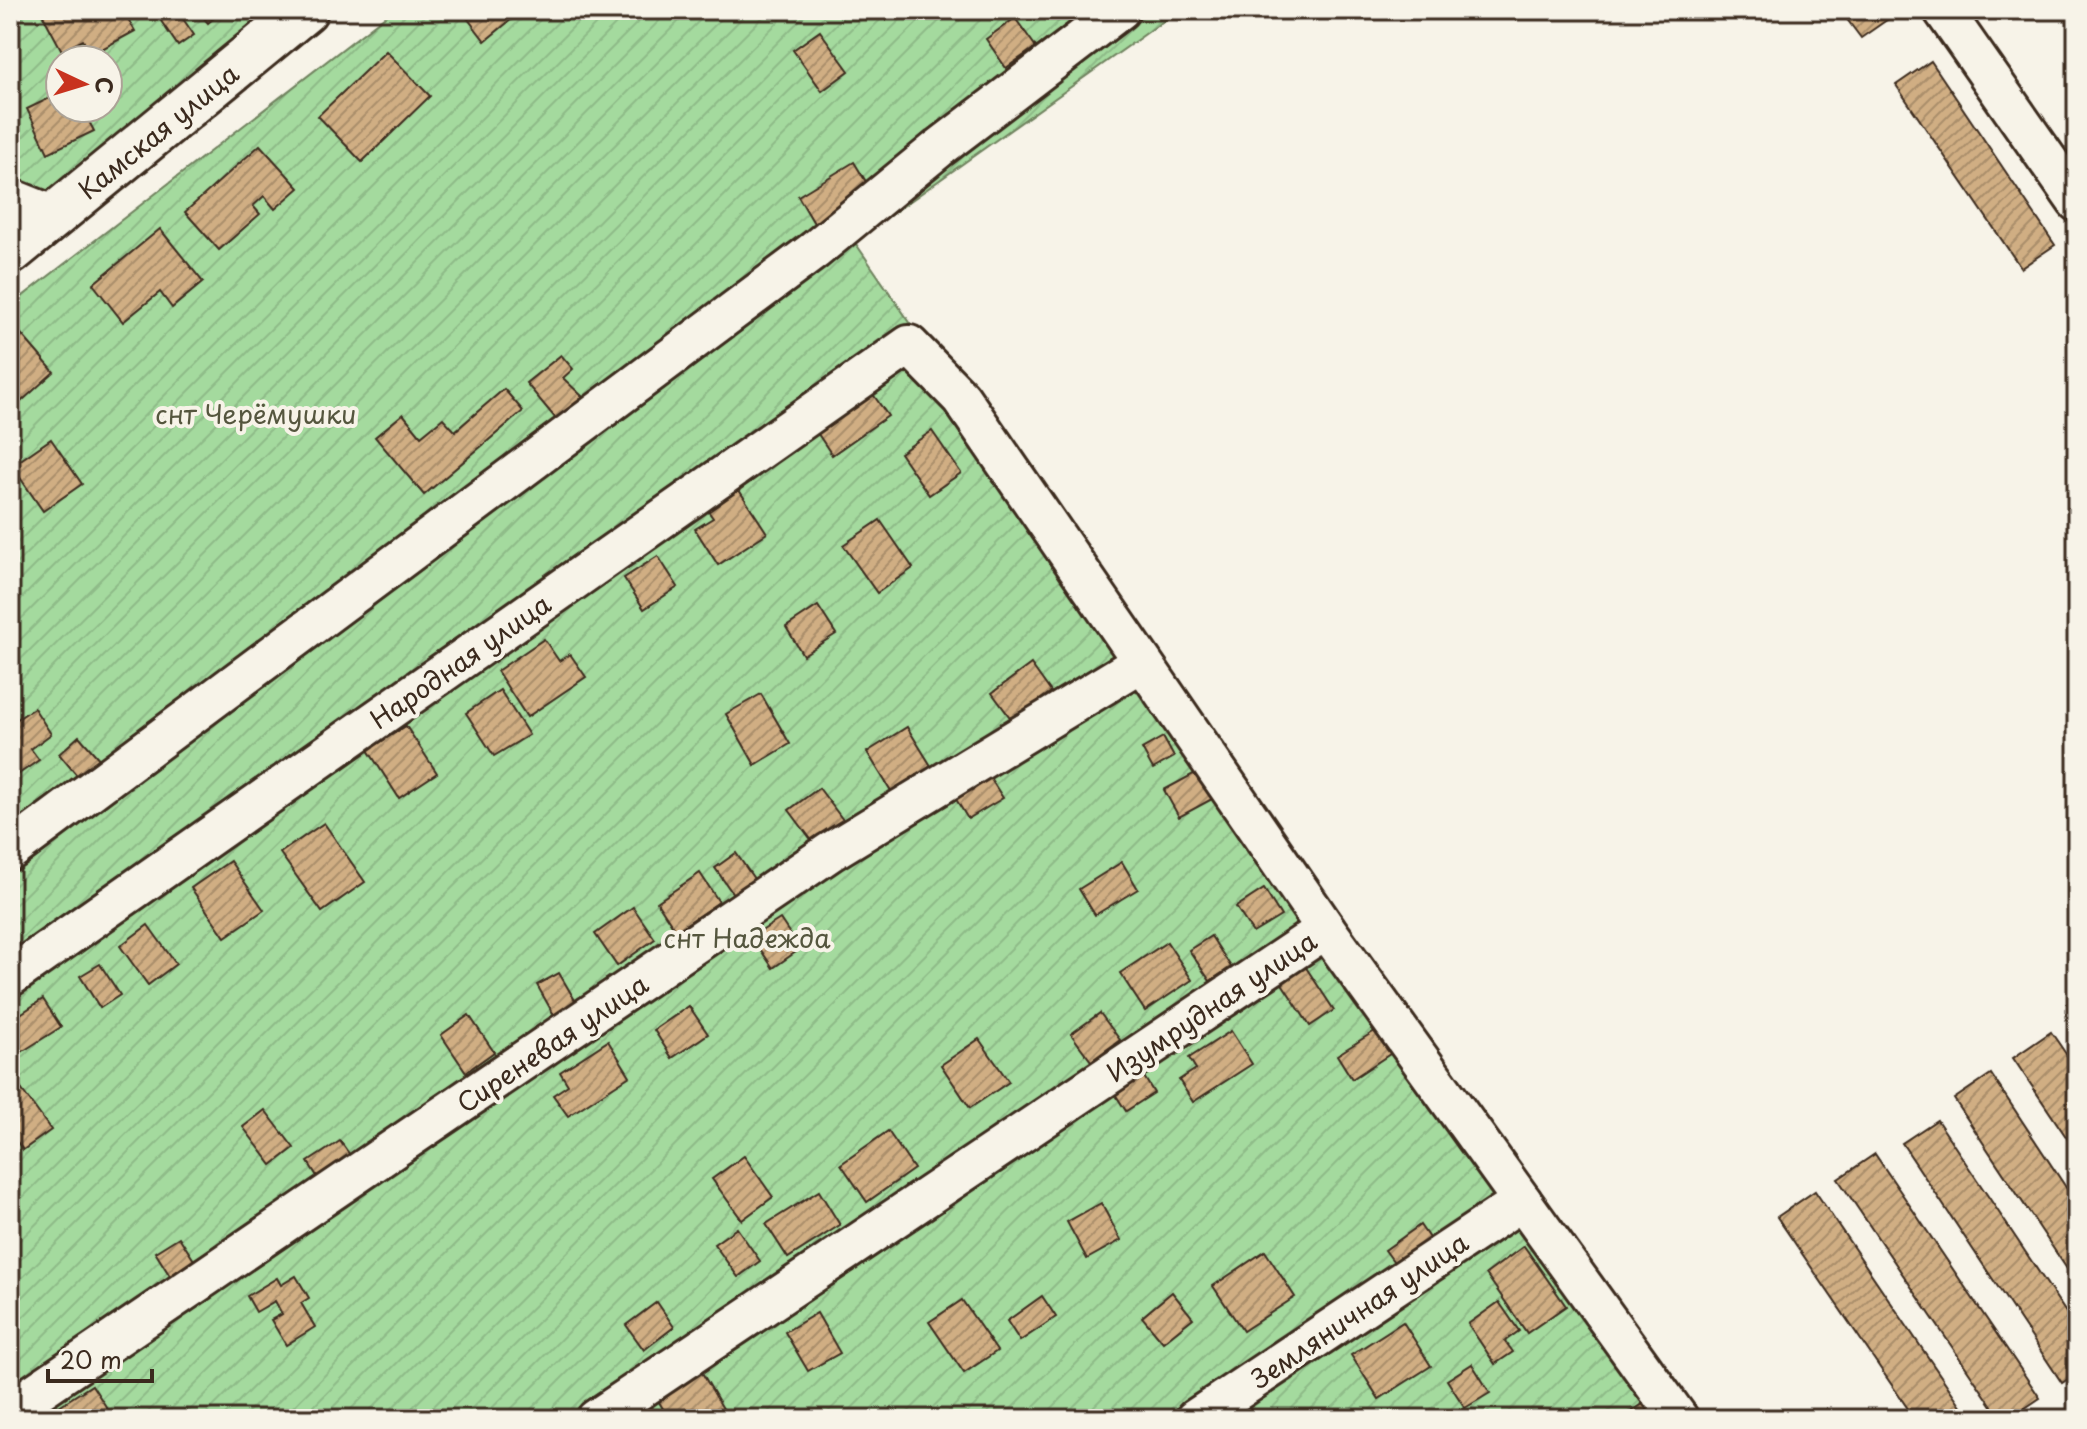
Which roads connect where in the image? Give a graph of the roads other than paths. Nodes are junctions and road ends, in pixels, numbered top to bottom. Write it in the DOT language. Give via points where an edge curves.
graph roads {
  1 [pos="305,10"];
  2 [pos="1120,10"];
  3 [pos="1943,10"];
  4 [pos="10,198"];
  5 [pos="2077,202"];
  6 [pos="55,216"];
  7 [pos="10,252"];
  8 [pos="1142,662"];
  9 [pos="10,851"];
  10 [pos="1326,929"];
  11 [pos="10,977"];
  12 [pos="1522,1201"];
  13 [pos="10,1410"];
  14 [pos="596,1419"];
  15 [pos="1195,1419"];
  16 [pos="1679,1419"];
  1 -- 6 [label="street, Камская улица"];
  2 -- 9 [label="street" via="815,250"];
  3 -- 5 [label="street"];
  4 -- 6 [label="street"];
  6 -- 7 [label="street, Камская улица"];
  8 -- 10 [label="street"];
  8 -- 11 [label="street, Народная улица" via="961,398 909,345"];
  8 -- 13 [label="street, Сиреневая улица" via="830,852"];
  10 -- 12 [label="street, Изумрудная улица"];
  10 -- 14 [label="street, Изумрудная улица"];
  12 -- 15 [label="street, Земляничная улица"];
  12 -- 16 [label="street, Изумрудная улица"];
}
